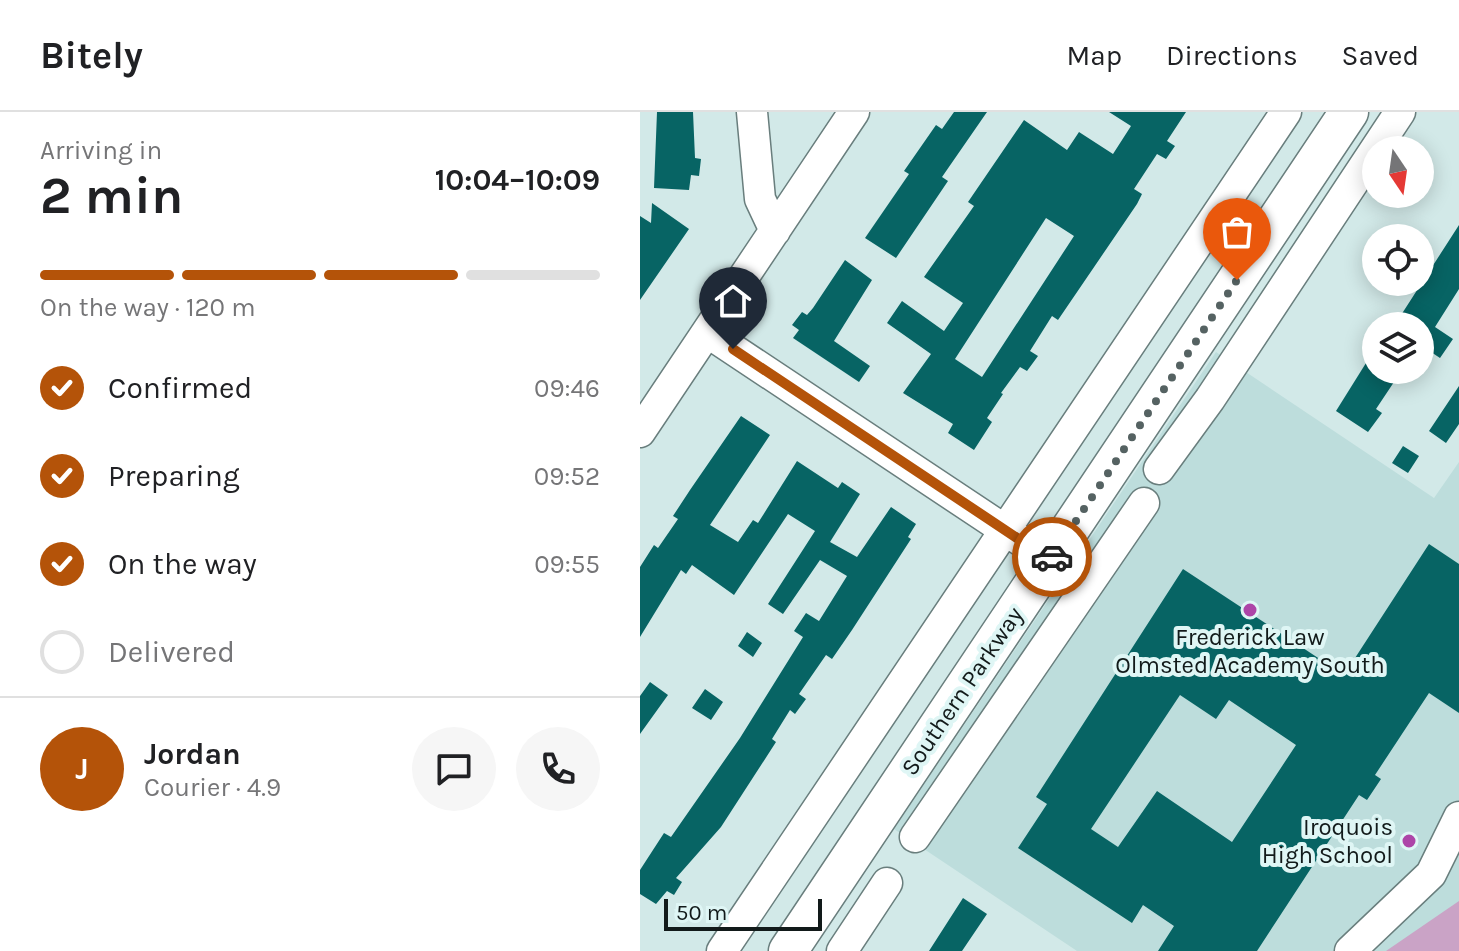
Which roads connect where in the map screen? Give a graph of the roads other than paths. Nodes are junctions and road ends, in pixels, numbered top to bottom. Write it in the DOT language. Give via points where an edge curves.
graph roads {
  1 [pos="752,112"];
  2 [pos="854,112"];
  3 [pos="1286,112"];
  4 [pos="1349,112"];
  5 [pos="1400,112"];
  6 [pos="775,231"];
  7 [pos="707,332"];
  8 [pos="1156,401"];
  9 [pos="1192,423"];
  10 [pos="640,432"];
  11 [pos="1159,469"];
  12 [pos="1144,503"];
  13 [pos="1006,531"];
  14 [pos="1050,560"];
  15 [pos="1459,817"];
  16 [pos="915,837"];
  17 [pos="887,883"];
  18 [pos="722,951"];
  19 [pos="788,951"];
  20 [pos="842,951"];
  21 [pos="1350,951"];
  1 -- 6 [label="street" via="760,199"];
  2 -- 6 [label="street"];
  3 -- 13 [label="street"];
  4 -- 8 [label="main road, Southern Parkway"];
  5 -- 9 [label="street"];
  6 -- 7 [label="street"];
  7 -- 10 [label="street"];
  7 -- 13 [label="street"];
  8 -- 9 [label="street"];
  8 -- 14 [label="main road, Southern Parkway"];
  9 -- 11 [label="street"];
  12 -- 16 [label="street"];
  13 -- 14 [label="street"];
  13 -- 18 [label="street"];
  14 -- 19 [label="main road, Southern Parkway"];
  15 -- 21 [label="street" via="1431,874"];
  17 -- 20 [label="street"];
}
